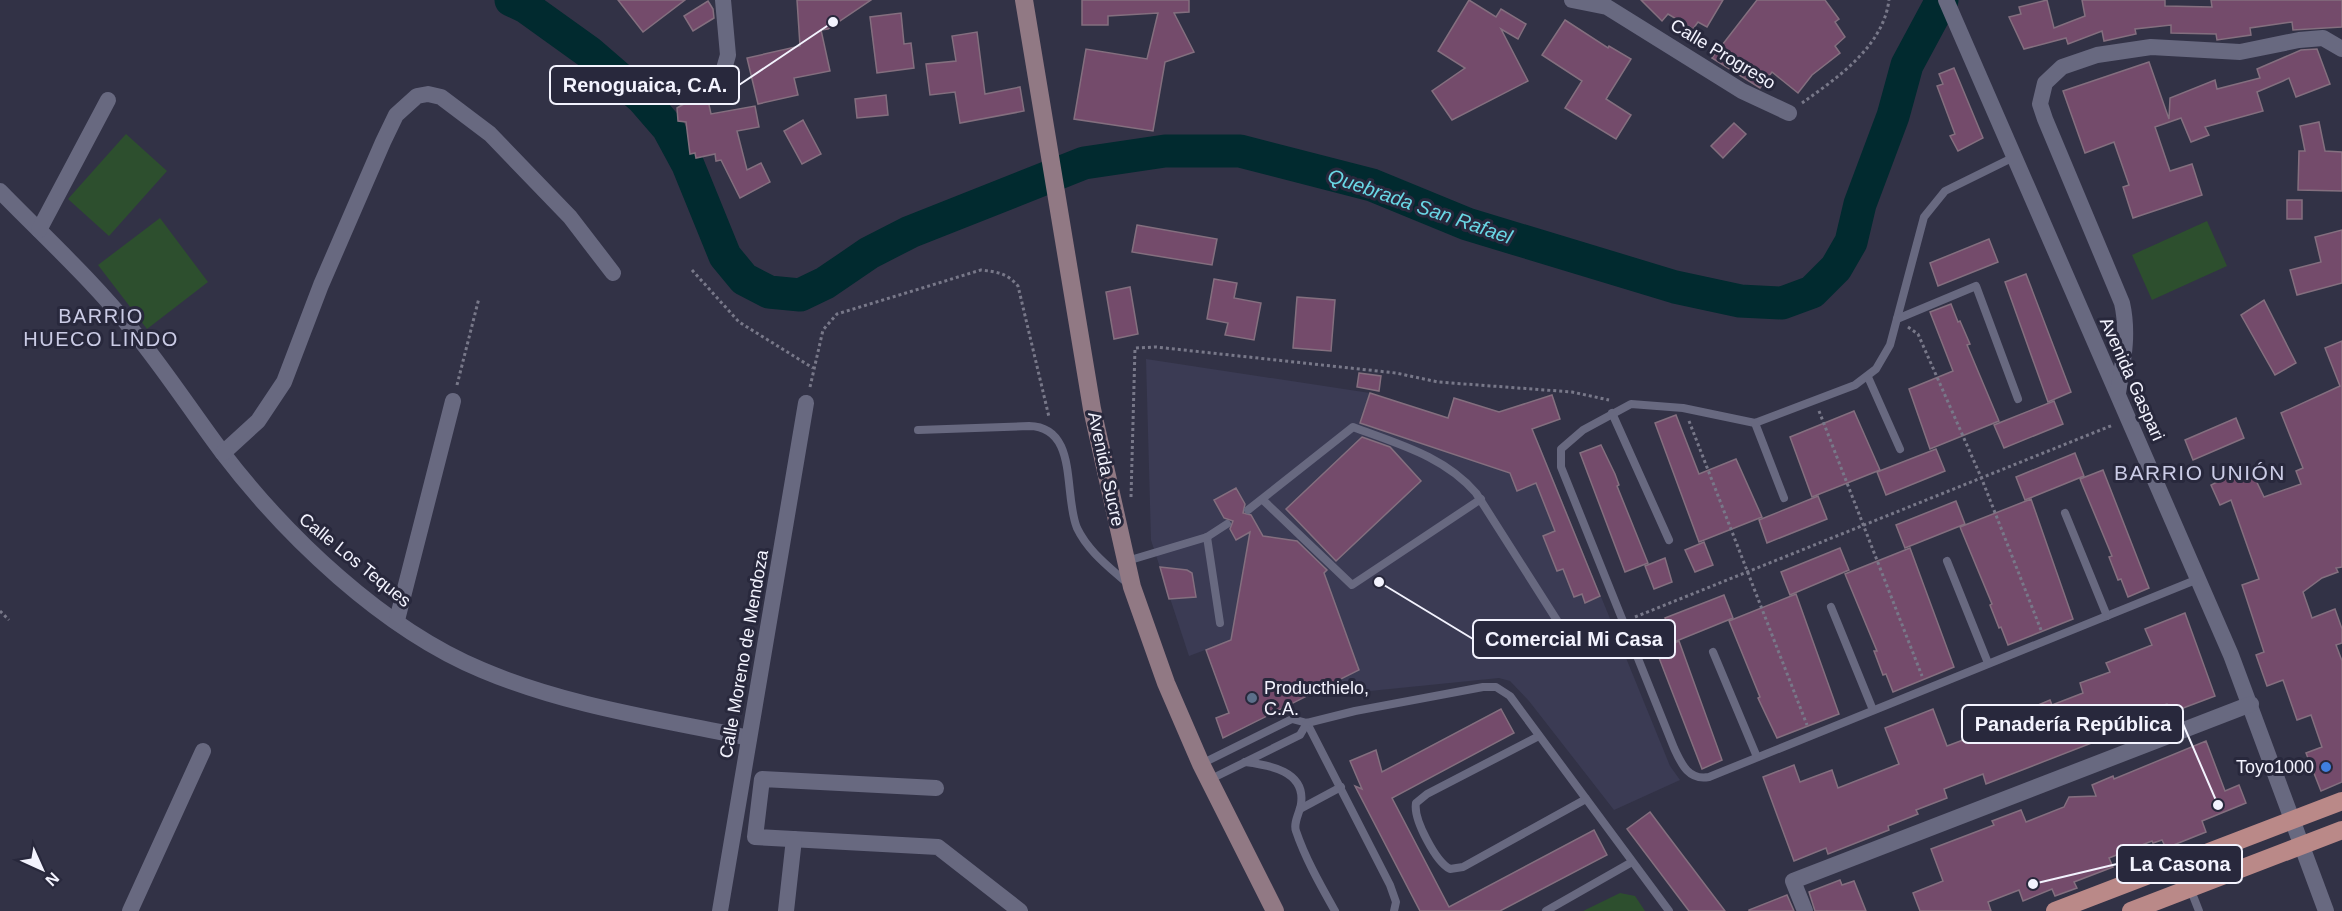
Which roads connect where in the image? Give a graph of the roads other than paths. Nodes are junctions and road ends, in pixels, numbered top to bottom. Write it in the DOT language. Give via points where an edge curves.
graph roads {
  1 [pos="723,0"];
  2 [pos="1024,0"];
  3 [pos="1572,0"];
  4 [pos="1946,0"];
  5 [pos="1612,4"];
  6 [pos="2342,49"];
  7 [pos="716,97"];
  8 [pos="108,100"];
  9 [pos="1790,112"];
  10 [pos="2014,157"];
  11 [pos="0,191"];
  12 [pos="39,230"];
  13 [pos="613,273"];
  14 [pos="1897,319"];
  15 [pos="1868,377"];
  16 [pos="2118,394"];
  17 [pos="2018,399"];
  18 [pos="453,401"];
  19 [pos="807,403"];
  20 [pos="1612,413"];
  21 [pos="1755,423"];
  22 [pos="918,430"];
  23 [pos="1900,449"];
  24 [pos="223,453"];
  25 [pos="1784,498"];
  26 [pos="1263,500"];
  27 [pos="1481,500"];
  28 [pos="1248,510"];
  29 [pos="2065,513"];
  30 [pos="1227,524"];
  31 [pos="1207,537"];
  32 [pos="1669,540"];
  33 [pos="1947,561"];
  34 [pos="1126,562"];
  35 [pos="2198,579"];
  36 [pos="1132,587"];
  37 [pos="1831,607"];
  38 [pos="2107,616"];
  39 [pos="397,620"];
  40 [pos="1220,623"];
  41 [pos="1564,633"];
  42 [pos="1713,652"];
  43 [pos="1988,663"];
  44 [pos="2251,704"];
  45 [pos="1873,710"];
  46 [pos="1307,723"];
  47 [pos="1539,736"];
  48 [pos="749,738"];
  49 [pos="203,751"];
  50 [pos="1757,757"];
  51 [pos="1245,762"];
  52 [pos="1205,772"];
  53 [pos="1341,787"];
  54 [pos="936,788"];
  55 [pos="1586,799"];
  56 [pos="2342,801"];
  57 [pos="1300,808"];
  58 [pos="2292,820"];
  59 [pos="2342,830"];
  60 [pos="794,839"];
  61 [pos="2302,845"];
  62 [pos="1632,862"];
  63 [pos="2190,888"];
  64 [pos="130,911"];
  65 [pos="720,911"];
  66 [pos="786,911"];
  67 [pos="1020,911"];
  68 [pos="1275,911"];
  69 [pos="1335,911"];
  70 [pos="1394,911"];
  71 [pos="1546,911"];
  72 [pos="1669,911"];
  73 [pos="1805,911"];
  74 [pos="2055,911"];
  75 [pos="2131,911"];
  76 [pos="2199,911"];
  77 [pos="2326,911"];
  1 -- 7 [label="street" via="728,55"];
  2 -- 34 [label="street, Avenida Sucre" via="1092,409"];
  3 -- 5 [label="street, Calle Progreso"];
  4 -- 10 [label="street, Avenida Gaspari"];
  5 -- 9 [label="street, Calle Progreso" via="1742,91"];
  6 -- 16 [label="street" via="2323,38 2240,52 2151,47 2083,59 2062,67 2045,83 2040,104 2045,119 2126,319"];
  8 -- 12 [label="street"];
  10 -- 14 [label="lane" via="1959,184 1932,204 1924,217"];
  10 -- 16 [label="street, Avenida Gaspari"];
  11 -- 12 [label="street, Calle Los Teques"];
  12 -- 24 [label="street, Calle Los Teques" via="134,332"];
  13 -- 24 [label="street" via="570,217 490,134 441,97 417,96 403,106 383,142 284,382 258,421"];
  14 -- 15 [label="lane" via="1884,358"];
  14 -- 17 [label="lane" via="1976,286"];
  15 -- 21 [label="lane" via="1844,391"];
  15 -- 23 [label="lane"];
  16 -- 35 [label="street, Avenida Gaspari"];
  18 -- 39 [label="street"];
  19 -- 48 [label="street, Calle Moreno de Mendoza"];
  20 -- 21 [label="lane" via="1631,404 1683,408"];
  20 -- 32 [label="lane"];
  20 -- 50 [label="lane" via="1567,443 1559,460 1674,748 1686,770 1705,778"];
  21 -- 25 [label="lane"];
  22 -- 36 [label="lane" via="1040,426 1051,431 1062,445 1078,529 1095,555"];
  24 -- 39 [label="street, Calle Los Teques" via="291,533 337,575"];
  26 -- 27 [label="lane" via="1353,426 1446,465"];
  26 -- 27 [label="lane" via="1352,585"];
  26 -- 28 [label="lane"];
  27 -- 41 [label="lane"];
  29 -- 38 [label="lane"];
  30 -- 31 [label="lane"];
  31 -- 34 [label="lane"];
  31 -- 40 [label="lane"];
  33 -- 43 [label="lane"];
  34 -- 36 [label="street, Avenida Sucre"];
  35 -- 38 [label="lane"];
  35 -- 44 [label="street, Avenida Gaspari"];
  36 -- 52 [label="street, Avenida Sucre" via="1166,683"];
  37 -- 45 [label="lane"];
  38 -- 43 [label="lane"];
  39 -- 48 [label="street, Calle Los Teques" via="458,658 546,694"];
  42 -- 50 [label="lane"];
  43 -- 45 [label="lane"];
  44 -- 58 [label="street, Avenida Gaspari"];
  44 -- 73 [label="street" via="1792,881"];
  45 -- 50 [label="lane"];
  46 -- 47 [label="lane" via="1491,687 1510,696"];
  46 -- 51 [label="lane" via="1300,735"];
  46 -- 52 [label="lane" via="1292,719"];
  46 -- 53 [label="lane"];
  47 -- 55 [label="lane"];
  47 -- 55 [label="lane" via="1416,803 1418,821 1439,859 1450,868 1463,867"];
  48 -- 65 [label="street, Calle Moreno de Mendoza"];
  49 -- 64 [label="street"];
  51 -- 52 [label="lane"];
  51 -- 57 [label="lane" via="1288,773 1300,788"];
  52 -- 68 [label="street, Avenida Sucre"];
  53 -- 57 [label="lane"];
  53 -- 70 [label="lane" via="1394,895"];
  54 -- 60 [label="street" via="762,779 755,837"];
  55 -- 62 [label="lane"];
  56 -- 58 [label="main road"];
  57 -- 69 [label="lane" via="1295,828"];
  58 -- 61 [label="street, Avenida Gaspari"];
  58 -- 74 [label="main road"];
  59 -- 61 [label="main road"];
  60 -- 66 [label="street"];
  60 -- 67 [label="street" via="938,847"];
  61 -- 63 [label="main road"];
  61 -- 77 [label="street, Avenida Gaspari"];
  62 -- 71 [label="lane"];
  62 -- 72 [label="lane"];
  63 -- 75 [label="main road"];
  63 -- 76 [label="lane"];
}
